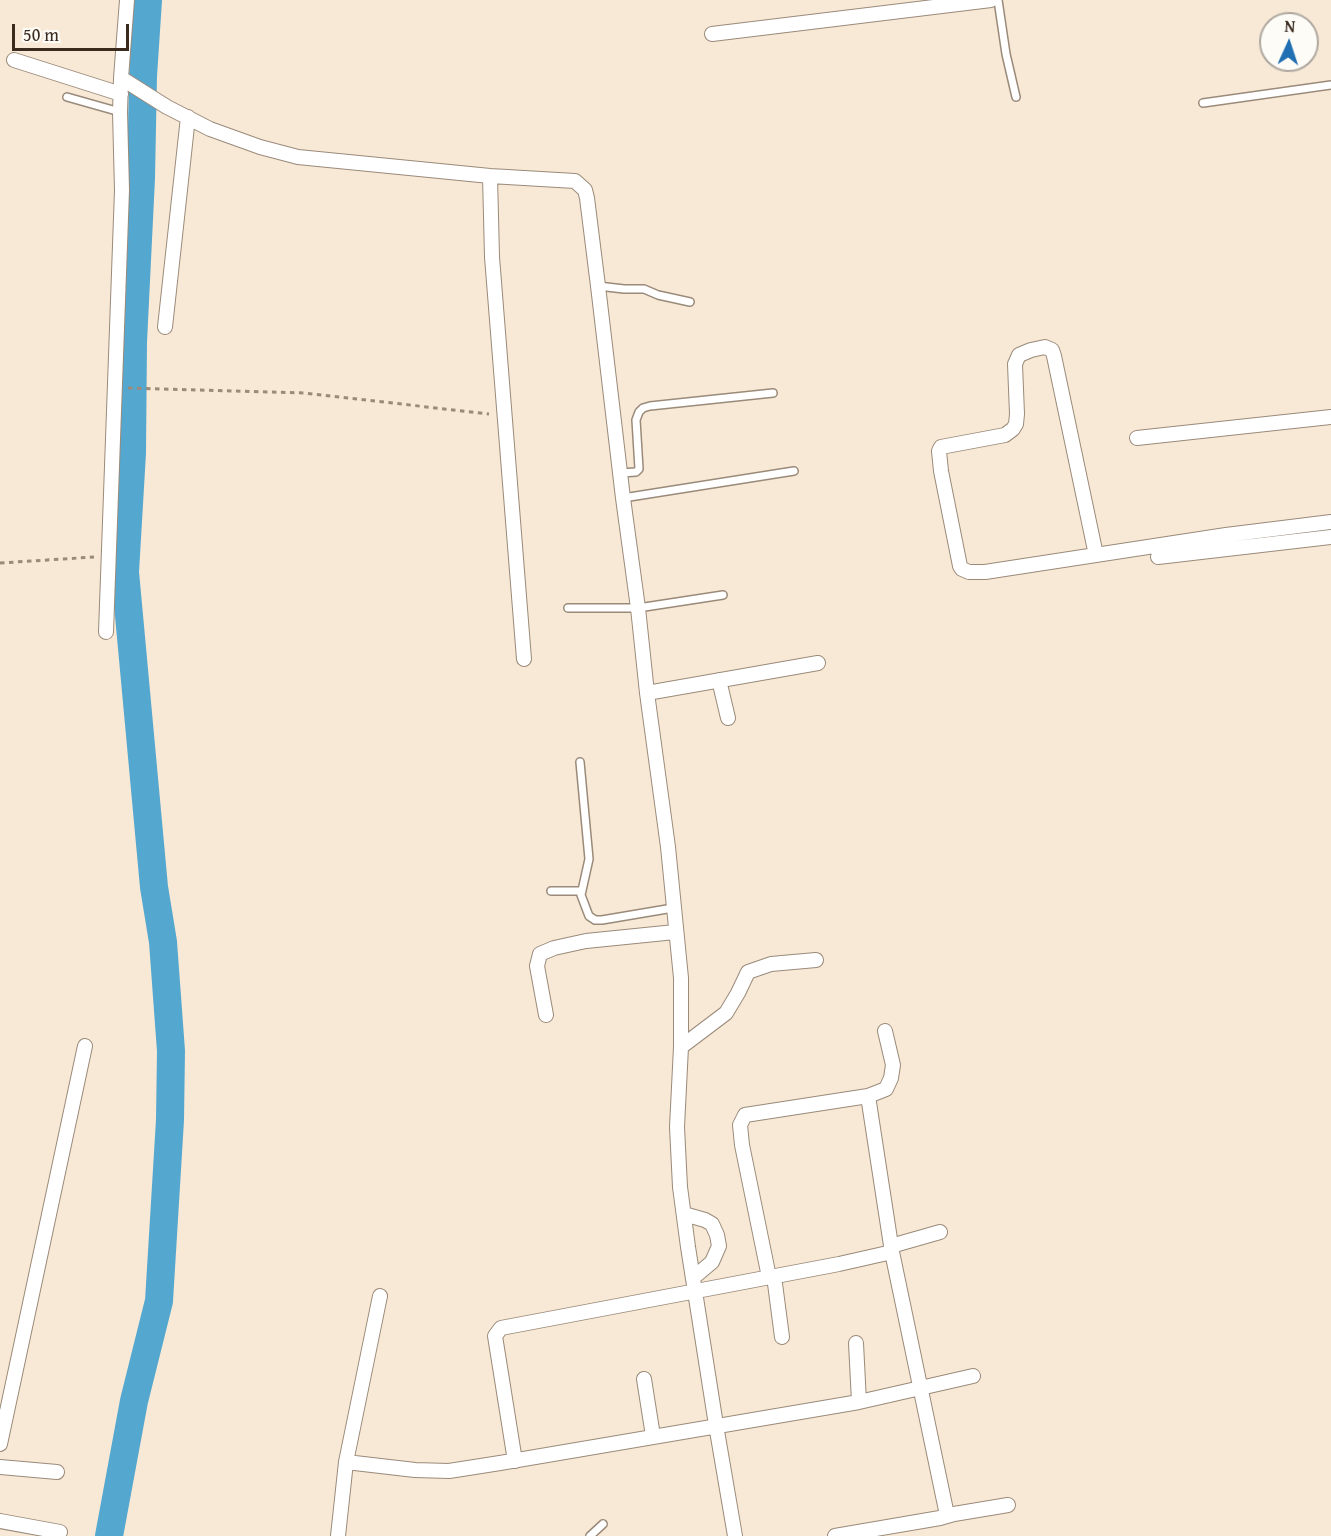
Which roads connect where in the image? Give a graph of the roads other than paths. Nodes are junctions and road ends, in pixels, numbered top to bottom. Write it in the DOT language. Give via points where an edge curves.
graph roads {
  1 [pos="127,0"];
  2 [pos="992,0"];
  3 [pos="998,0"];
  4 [pos="712,34"];
  5 [pos="14,60"];
  6 [pos="125,85"];
  7 [pos="1331,85"];
  8 [pos="67,97"];
  9 [pos="1016,97"];
  10 [pos="1203,103"];
  11 [pos="120,112"];
  12 [pos="188,117"];
  13 [pos="490,176"];
  14 [pos="598,286"];
  15 [pos="690,302"];
  16 [pos="165,327"];
  17 [pos="773,393"];
  18 [pos="1331,417"];
  19 [pos="1137,438"];
  20 [pos="794,471"];
  21 [pos="620,473"];
  22 [pos="623,498"];
  23 [pos="1331,522"];
  24 [pos="1331,537"];
  25 [pos="1096,555"];
  26 [pos="1158,557"];
  27 [pos="723,595"];
  28 [pos="568,608"];
  29 [pos="638,608"];
  30 [pos="106,632"];
  31 [pos="524,659"];
  32 [pos="818,663"];
  33 [pos="719,680"];
  34 [pos="647,693"];
  35 [pos="728,718"];
  36 [pos="580,762"];
  37 [pos="551,891"];
  38 [pos="582,891"];
  39 [pos="673,908"];
  40 [pos="675,932"];
  41 [pos="816,960"];
  42 [pos="546,1015"];
  43 [pos="885,1031"];
  44 [pos="85,1046"];
  45 [pos="681,1047"];
  46 [pos="868,1096"];
  47 [pos="684,1214"];
  48 [pos="940,1232"];
  49 [pos="892,1249"];
  50 [pos="771,1276"];
  51 [pos="694,1284"];
  52 [pos="380,1296"];
  53 [pos="782,1337"];
  54 [pos="856,1343"];
  55 [pos="973,1376"];
  56 [pos="644,1379"];
  57 [pos="921,1388"];
  58 [pos="859,1402"];
  59 [pos="716,1425"];
  60 [pos="653,1436"];
  61 [pos="0,1444"];
  62 [pos="515,1461"];
  63 [pos="346,1462"];
  64 [pos="0,1467"];
  65 [pos="57,1472"];
  66 [pos="1008,1505"];
  67 [pos="946,1515"];
  68 [pos="0,1521"];
  69 [pos="603,1524"];
  70 [pos="60,1532"];
  71 [pos="338,1536"];
  72 [pos="590,1536"];
  73 [pos="735,1536"];
  74 [pos="835,1536"];
  1 -- 6 [label="street"];
  2 -- 4 [label="street"];
  3 -- 9 [label="lane"];
  5 -- 6 [label="street"];
  6 -- 11 [label="street"];
  6 -- 12 [label="street"];
  7 -- 10 [label="lane"];
  8 -- 11 [label="lane"];
  11 -- 30 [label="street" via="122,190"];
  12 -- 13 [label="street" via="210,129 298,157"];
  12 -- 16 [label="street"];
  13 -- 14 [label="street" via="574,181 585,190"];
  13 -- 31 [label="street" via="492,257"];
  14 -- 15 [label="lane" via="644,289"];
  14 -- 21 [label="street"];
  17 -- 21 [label="lane" via="643,408 636,420 639,469"];
  18 -- 19 [label="street"];
  20 -- 22 [label="lane"];
  21 -- 22 [label="street"];
  22 -- 29 [label="street"];
  23 -- 25 [label="street"];
  24 -- 26 [label="street"];
  25 -- 25 [label="street" via="1054,356 1045,347 1031,350 1019,356 1015,364 1017,414 1013,429 1005,435 941,447 939,452 960,566 969,572 985,572"];
  27 -- 29 [label="lane"];
  28 -- 29 [label="lane"];
  29 -- 34 [label="street"];
  32 -- 33 [label="street"];
  33 -- 34 [label="street"];
  33 -- 35 [label="street"];
  34 -- 39 [label="street"];
  36 -- 38 [label="lane" via="589,859"];
  37 -- 38 [label="lane"];
  38 -- 39 [label="lane" via="589,916 595,920"];
  39 -- 40 [label="street"];
  40 -- 42 [label="street" via="586,941 540,954 537,966"];
  40 -- 45 [label="street" via="681,978"];
  41 -- 45 [label="street" via="771,964 748,972 726,1012"];
  43 -- 46 [label="street" via="893,1065 891,1078 886,1089"];
  44 -- 61 [label="street"];
  45 -- 47 [label="street" via="677,1127"];
  46 -- 49 [label="street"];
  46 -- 50 [label="street" via="745,1115 740,1125 742,1145"];
  47 -- 51 [label="street"];
  47 -- 51 [label="street" via="712,1224 719,1246"];
  48 -- 49 [label="street"];
  49 -- 50 [label="street"];
  49 -- 57 [label="street"];
  50 -- 51 [label="street"];
  50 -- 53 [label="street"];
  51 -- 59 [label="street"];
  51 -- 62 [label="street" via="501,1328 495,1336"];
  52 -- 63 [label="street"];
  54 -- 58 [label="street"];
  55 -- 57 [label="street"];
  56 -- 60 [label="street"];
  57 -- 58 [label="street"];
  57 -- 67 [label="street"];
  58 -- 59 [label="street"];
  59 -- 60 [label="street"];
  59 -- 73 [label="street"];
  60 -- 62 [label="street"];
  62 -- 63 [label="street" via="449,1471"];
  63 -- 71 [label="street"];
  64 -- 65 [label="street"];
  66 -- 67 [label="street"];
  67 -- 74 [label="street"];
  68 -- 70 [label="street"];
  69 -- 72 [label="lane"];
}
